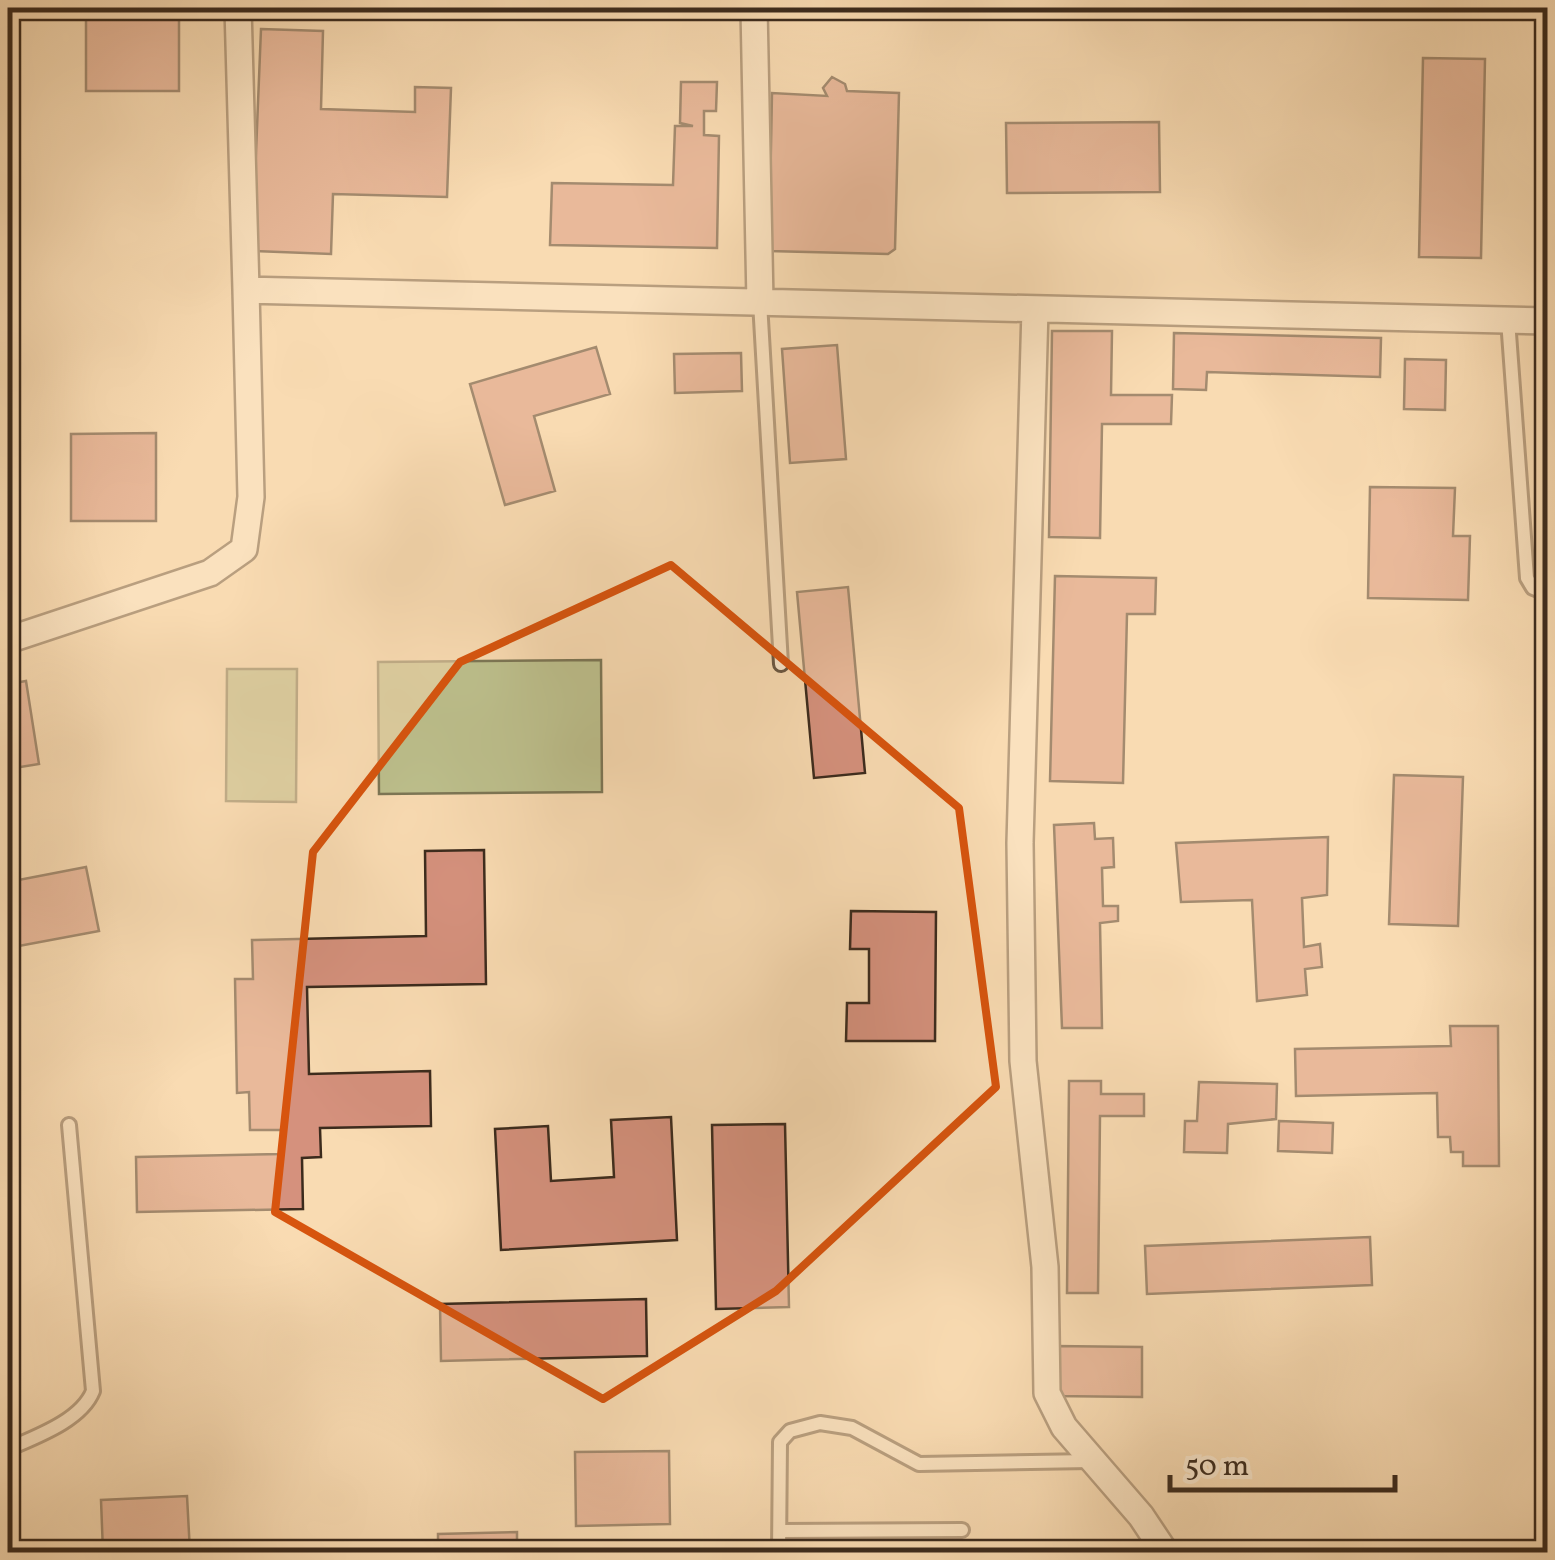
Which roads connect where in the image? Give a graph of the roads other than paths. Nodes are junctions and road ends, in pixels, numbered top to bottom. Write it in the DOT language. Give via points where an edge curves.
graph roads {
  1 [pos="238,8"];
  2 [pos="754,8"];
  3 [pos="246,290"];
  4 [pos="760,302"];
  5 [pos="1035,309"];
  6 [pos="1508,320"];
  7 [pos="1548,321"];
  8 [pos="1548,594"];
  9 [pos="8,640"];
  10 [pos="781,664"];
  11 [pos="69,1124"];
  12 [pos="8,1450"];
  13 [pos="1091,1461"];
  14 [pos="962,1530"];
  15 [pos="780,1531"];
  16 [pos="779,1552"];
  17 [pos="1164,1552"];
  1 -- 3 [label="street"];
  2 -- 4 [label="street"];
  3 -- 4 [label="street"];
  3 -- 9 [label="street" via="251,497 244,549 210,573"];
  4 -- 5 [label="street"];
  4 -- 10 [label="lane"];
  5 -- 6 [label="street"];
  5 -- 13 [label="street" via="1020,843 1023,1061 1044,1266 1047,1393"];
  6 -- 7 [label="street"];
  6 -- 8 [label="lane" via="1527,578"];
  11 -- 12 [label="lane" via="93,1391 86,1405"];
  13 -- 15 [label="lane" via="919,1464 852,1428 820,1422 790,1430 780,1442"];
  13 -- 17 [label="street"];
  14 -- 15 [label="lane"];
  15 -- 16 [label="lane"];
}
